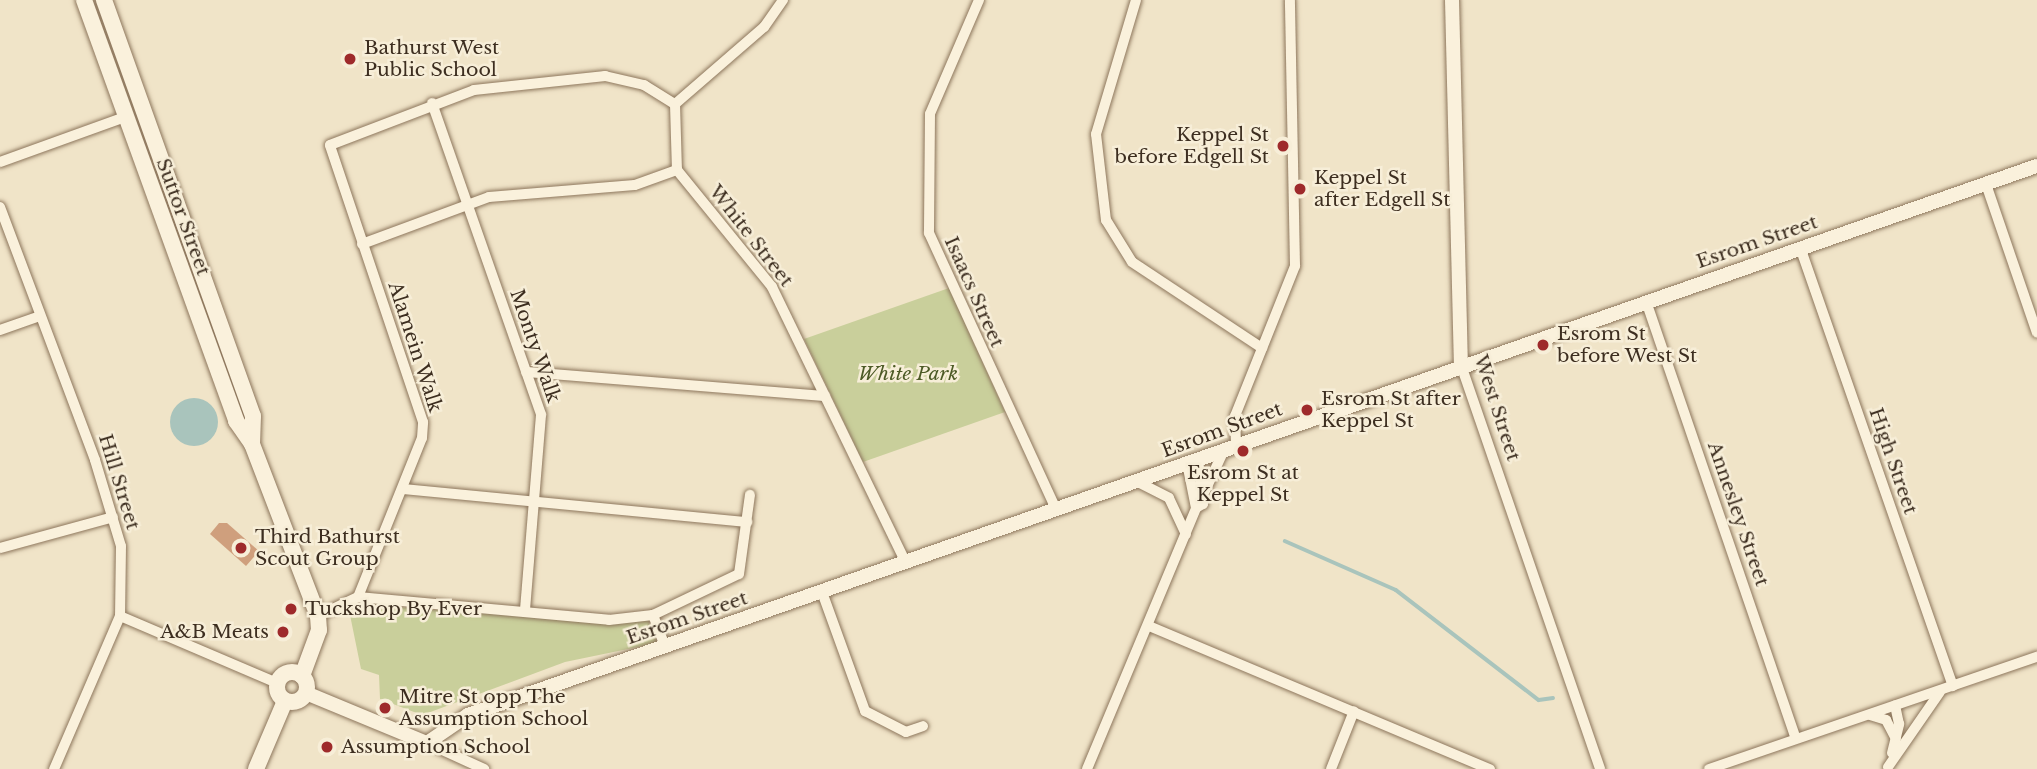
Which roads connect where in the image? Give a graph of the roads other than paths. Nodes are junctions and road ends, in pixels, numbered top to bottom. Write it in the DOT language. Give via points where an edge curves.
graph roads {
  1 [pos="85,0"];
  2 [pos="104,0"];
  3 [pos="783,0"];
  4 [pos="979,0"];
  5 [pos="1136,0"];
  6 [pos="1290,0"];
  7 [pos="1452,0"];
  8 [pos="432,103"];
  9 [pos="675,104"];
  10 [pos="125,117"];
  11 [pos="0,162"];
  12 [pos="2037,166"];
  13 [pos="677,170"];
  14 [pos="1986,184"];
  15 [pos="468,205"];
  16 [pos="0,207"];
  17 [pos="362,244"];
  18 [pos="1800,247"];
  19 [pos="1646,301"];
  20 [pos="40,316"];
  21 [pos="0,330"];
  22 [pos="2037,333"];
  23 [pos="1262,348"];
  24 [pos="1461,365"];
  25 [pos="526,372"];
  26 [pos="825,396"];
  27 [pos="252,444"];
  28 [pos="1230,447"];
  29 [pos="1193,461"];
  30 [pos="1136,481"];
  31 [pos="403,489"];
  32 [pos="1205,491"];
  33 [pos="750,495"];
  34 [pos="534,500"];
  35 [pos="1196,508"];
  36 [pos="1056,509"];
  37 [pos="113,517"];
  38 [pos="747,522"];
  39 [pos="1186,534"];
  40 [pos="0,548"];
  41 [pos="905,561"];
  42 [pos="822,592"];
  43 [pos="358,597"];
  44 [pos="525,611"];
  45 [pos="653,615"];
  46 [pos="120,616"];
  47 [pos="318,616"];
  48 [pos="1149,626"];
  49 [pos="664,646"];
  50 [pos="2037,657"];
  51 [pos="298,674"];
  52 [pos="277,683"];
  53 [pos="1949,687"];
  54 [pos="306,693"];
  55 [pos="285,701"];
  56 [pos="1901,703"];
  57 [pos="1354,711"];
  58 [pos="1868,714"];
  59 [pos="923,726"];
  60 [pos="1911,729"];
  61 [pos="1796,738"];
  62 [pos="1896,739"];
  63 [pos="427,744"];
  64 [pos="1483,768"];
  65 [pos="1887,768"];
  66 [pos="54,769"];
  67 [pos="256,769"];
  68 [pos="484,769"];
  69 [pos="1087,769"];
  70 [pos="1331,769"];
  71 [pos="1600,769"];
  72 [pos="1709,769"];
  1 -- 10 [label="main road, Suttor Street"];
  2 -- 27 [label="main road, Suttor Street" via="253,416"];
  3 -- 9 [label="street" via="764,27"];
  4 -- 36 [label="street, Isaacs Street" via="929,114 929,233"];
  5 -- 23 [label="street" via="1096,134 1106,220 1132,262"];
  6 -- 23 [label="street" via="1295,266"];
  7 -- 24 [label="street, West Street"];
  8 -- 9 [label="street" via="474,90 605,76 643,85"];
  8 -- 15 [label="street, Monty Walk"];
  8 -- 17 [label="street, Alamein Walk" via="330,145"];
  9 -- 13 [label="street"];
  10 -- 11 [label="street"];
  10 -- 27 [label="main road, Suttor Street" via="236,421"];
  12 -- 14 [label="street, Esrom Street"];
  13 -- 15 [label="street" via="635,185 489,197"];
  13 -- 26 [label="street, White Street" via="772,287"];
  14 -- 18 [label="street, Esrom Street"];
  14 -- 22 [label="street"];
  15 -- 17 [label="street"];
  15 -- 25 [label="street, Monty Walk"];
  16 -- 20 [label="street, Hill Street"];
  17 -- 31 [label="street, Alamein Walk" via="424,422"];
  18 -- 19 [label="street, Esrom Street"];
  18 -- 53 [label="street, High Street"];
  19 -- 24 [label="street, Esrom Street"];
  19 -- 61 [label="street, Annesley Street"];
  20 -- 21 [label="street"];
  20 -- 37 [label="street, Hill Street"];
  23 -- 28 [label="street" via="1234,420"];
  24 -- 28 [label="street, Esrom Street"];
  24 -- 71 [label="street, West Street"];
  25 -- 26 [label="street"];
  25 -- 34 [label="street, Monty Walk" via="541,415"];
  26 -- 41 [label="street, White Street"];
  27 -- 47 [label="main road, Suttor Street"];
  28 -- 29 [label="street, Esrom Street"];
  28 -- 32 [label="street"];
  29 -- 30 [label="street, Esrom Street"];
  29 -- 32 [label="street"];
  29 -- 35 [label="street"];
  30 -- 36 [label="street, Esrom Street"];
  30 -- 39 [label="street" via="1169,498"];
  31 -- 34 [label="street"];
  31 -- 43 [label="street, Alamein Walk"];
  32 -- 35 [label="street"];
  33 -- 38 [label="street"];
  34 -- 38 [label="street"];
  34 -- 44 [label="street, Monty Walk"];
  35 -- 39 [label="street"];
  36 -- 41 [label="street, Esrom Street"];
  37 -- 40 [label="street"];
  37 -- 46 [label="street, Hill Street" via="124,585"];
  38 -- 45 [label="street" via="740,575"];
  39 -- 48 [label="street"];
  41 -- 42 [label="street, Esrom Street"];
  42 -- 49 [label="street, Esrom Street"];
  42 -- 59 [label="street" via="865,711 906,732"];
  43 -- 44 [label="street"];
  43 -- 47 [label="street"];
  44 -- 45 [label="street" via="608,620"];
  45 -- 49 [label="street"];
  46 -- 52 [label="street"];
  46 -- 66 [label="street, Hill Street"];
  47 -- 51 [label="main road" via="319,631"];
  48 -- 57 [label="street"];
  48 -- 69 [label="street"];
  49 -- 63 [label="street, Esrom Street" via="468,715"];
  50 -- 53 [label="street"];
  51 -- 52 [label="main road"];
  51 -- 54 [label="main road"];
  52 -- 55 [label="main road"];
  53 -- 56 [label="street"];
  53 -- 60 [label="street"];
  54 -- 55 [label="main road" via="295,703"];
  54 -- 63 [label="street"];
  55 -- 67 [label="main road"];
  56 -- 58 [label="street"];
  56 -- 60 [label="street"];
  56 -- 62 [label="street"];
  57 -- 64 [label="street"];
  57 -- 70 [label="street"];
  58 -- 61 [label="street"];
  58 -- 62 [label="street" via="1886,720"];
  60 -- 65 [label="street"];
  61 -- 72 [label="street"];
  62 -- 65 [label="street"];
  63 -- 68 [label="street"];
}
